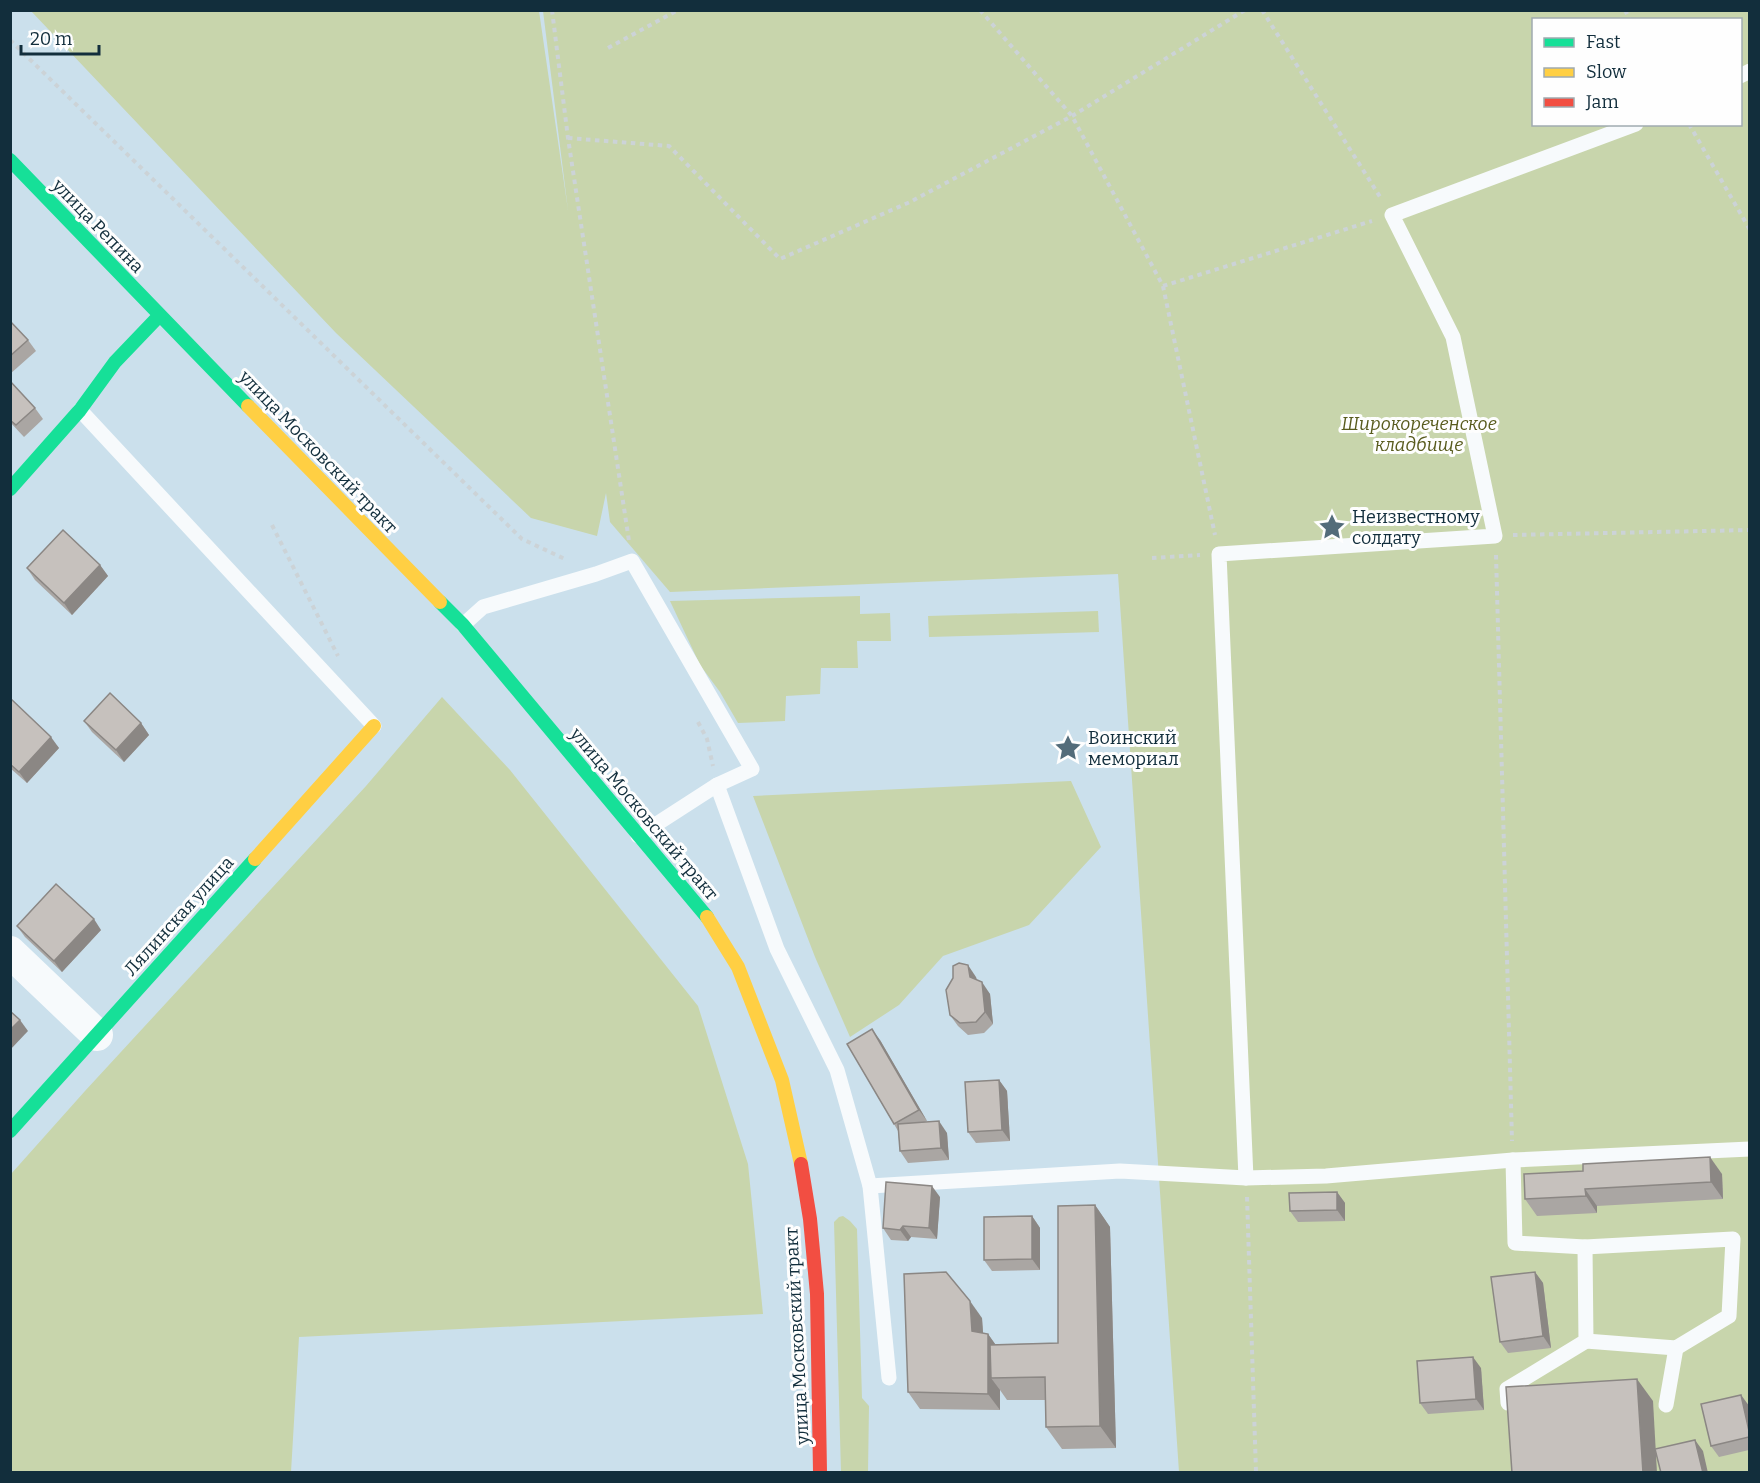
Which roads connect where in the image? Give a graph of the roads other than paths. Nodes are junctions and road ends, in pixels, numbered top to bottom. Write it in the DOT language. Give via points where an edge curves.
graph roads {
  1 [pos="1631,126"];
  2 [pos="10,160"];
  3 [pos="159,316"];
  4 [pos="80,410"];
  5 [pos="10,489"];
  6 [pos="463,625"];
  7 [pos="374,726"];
  8 [pos="717,785"];
  9 [pos="638,836"];
  10 [pos="10,952"];
  11 [pos="97,1035"];
  12 [pos="10,1131"];
  13 [pos="1749,1149"];
  14 [pos="1513,1160"];
  15 [pos="1246,1178"];
  16 [pos="870,1186"];
  17 [pos="1585,1247"];
  18 [pos="1586,1341"];
  19 [pos="1676,1348"];
  20 [pos="889,1378"];
  21 [pos="1666,1405"];
  22 [pos="1509,1420"];
  23 [pos="820,1473"];
  1 -- 15 [label="lane" via="1392,215 1453,338 1495,536 1219,554"];
  2 -- 3 [label="main road, улица Репина"];
  3 -- 4 [label="main road" via="115,362"];
  3 -- 6 [label="main road, улица Московский тракт"];
  4 -- 5 [label="main road"];
  4 -- 7 [label="lane"];
  6 -- 8 [label="lane" via="483,607 632,561 752,769"];
  6 -- 9 [label="main road, улица Московский тракт"];
  7 -- 11 [label="main road, Лялинская улица"];
  8 -- 9 [label="lane"];
  8 -- 16 [label="lane" via="777,949 837,1070"];
  9 -- 23 [label="main road, улица Московский тракт" via="706,916 738,967 783,1080 810,1219 817,1294"];
  10 -- 11 [label="street"];
  11 -- 12 [label="main road, Лялинская улица"];
  13 -- 14 [label="lane"];
  14 -- 15 [label="lane" via="1326,1176"];
  14 -- 17 [label="lane" via="1515,1244"];
  15 -- 16 [label="lane" via="1120,1171"];
  16 -- 20 [label="lane"];
  17 -- 18 [label="lane"];
  17 -- 19 [label="lane" via="1733,1239 1729,1316"];
  18 -- 19 [label="lane"];
  18 -- 22 [label="lane" via="1507,1389"];
  19 -- 21 [label="lane"];
}
